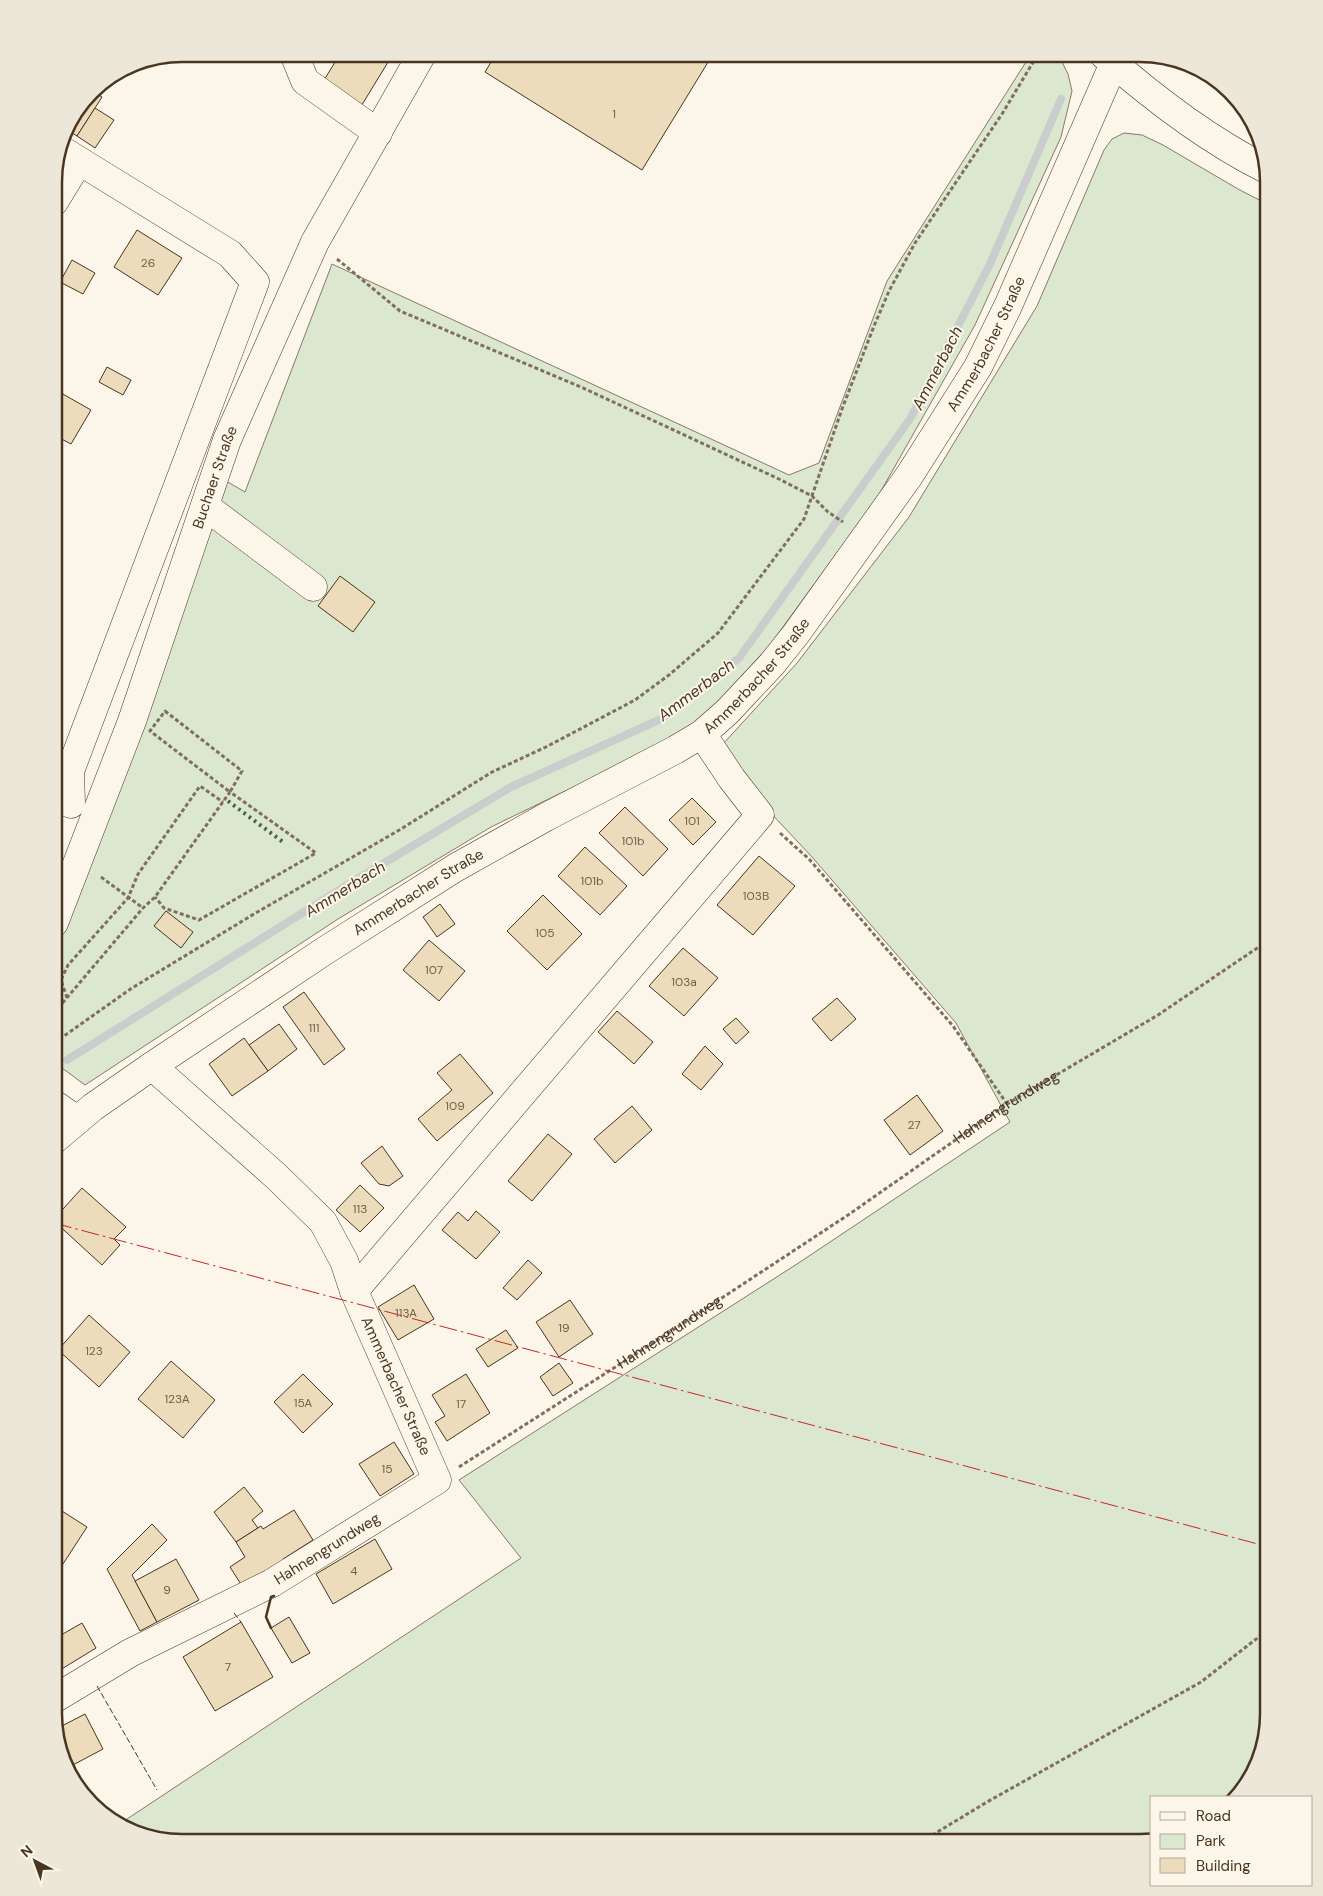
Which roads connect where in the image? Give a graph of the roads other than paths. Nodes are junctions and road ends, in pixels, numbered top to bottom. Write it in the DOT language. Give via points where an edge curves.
graph roads {
  1 [pos="298,63"];
  2 [pos="417,63"];
  3 [pos="1109,63"];
  4 [pos="1117,63"];
  5 [pos="378,133"];
  6 [pos="69,155"];
  7 [pos="1259,165"];
  8 [pos="63,174"];
  9 [pos="205,506"];
  10 [pos="313,587"];
  11 [pos="702,734"];
  12 [pos="63,796"];
  13 [pos="63,800"];
  14 [pos="95,816"];
  15 [pos="63,900"];
  16 [pos="152,1066"];
  17 [pos="63,1110"];
  18 [pos="77,1120"];
  19 [pos="63,1132"];
  20 [pos="354,1291"];
  21 [pos="437,1480"];
  22 [pos="63,1694"];
  1 -- 5 [label="street" via="305,81"];
  2 -- 5 [label="street, Buchaer Straße"];
  3 -- 11 [label="street, Ammerbacher Straße" via="1008,306 968,383 909,476 796,634 749,689"];
  4 -- 7 [label="street" via="1186,121"];
  5 -- 9 [label="street, Buchaer Straße" via="315,242 227,440"];
  6 -- 8 [label="street"];
  6 -- 12 [label="street, Buchaer Straße" via="230,254 255,282"];
  9 -- 10 [label="street"];
  9 -- 14 [label="street, Buchaer Straße" via="132,721"];
  11 -- 16 [label="street, Ammerbacher Straße" via="455,868"];
  11 -- 20 [label="street" via="760,815"];
  13 -- 14 [label="street"];
  14 -- 15 [label="street, Buchaer Straße"];
  16 -- 18 [label="street, Ammerbacher Straße"];
  16 -- 20 [label="street, Ammerbacher Straße" via="323,1222 344,1261"];
  17 -- 18 [label="street"];
  18 -- 19 [label="street, Ammerbacher Straße"];
  20 -- 21 [label="street, Ammerbacher Straße"];
  21 -- 22 [label="street, Hahnengrundweg" via="272,1583 130,1653"];
}
